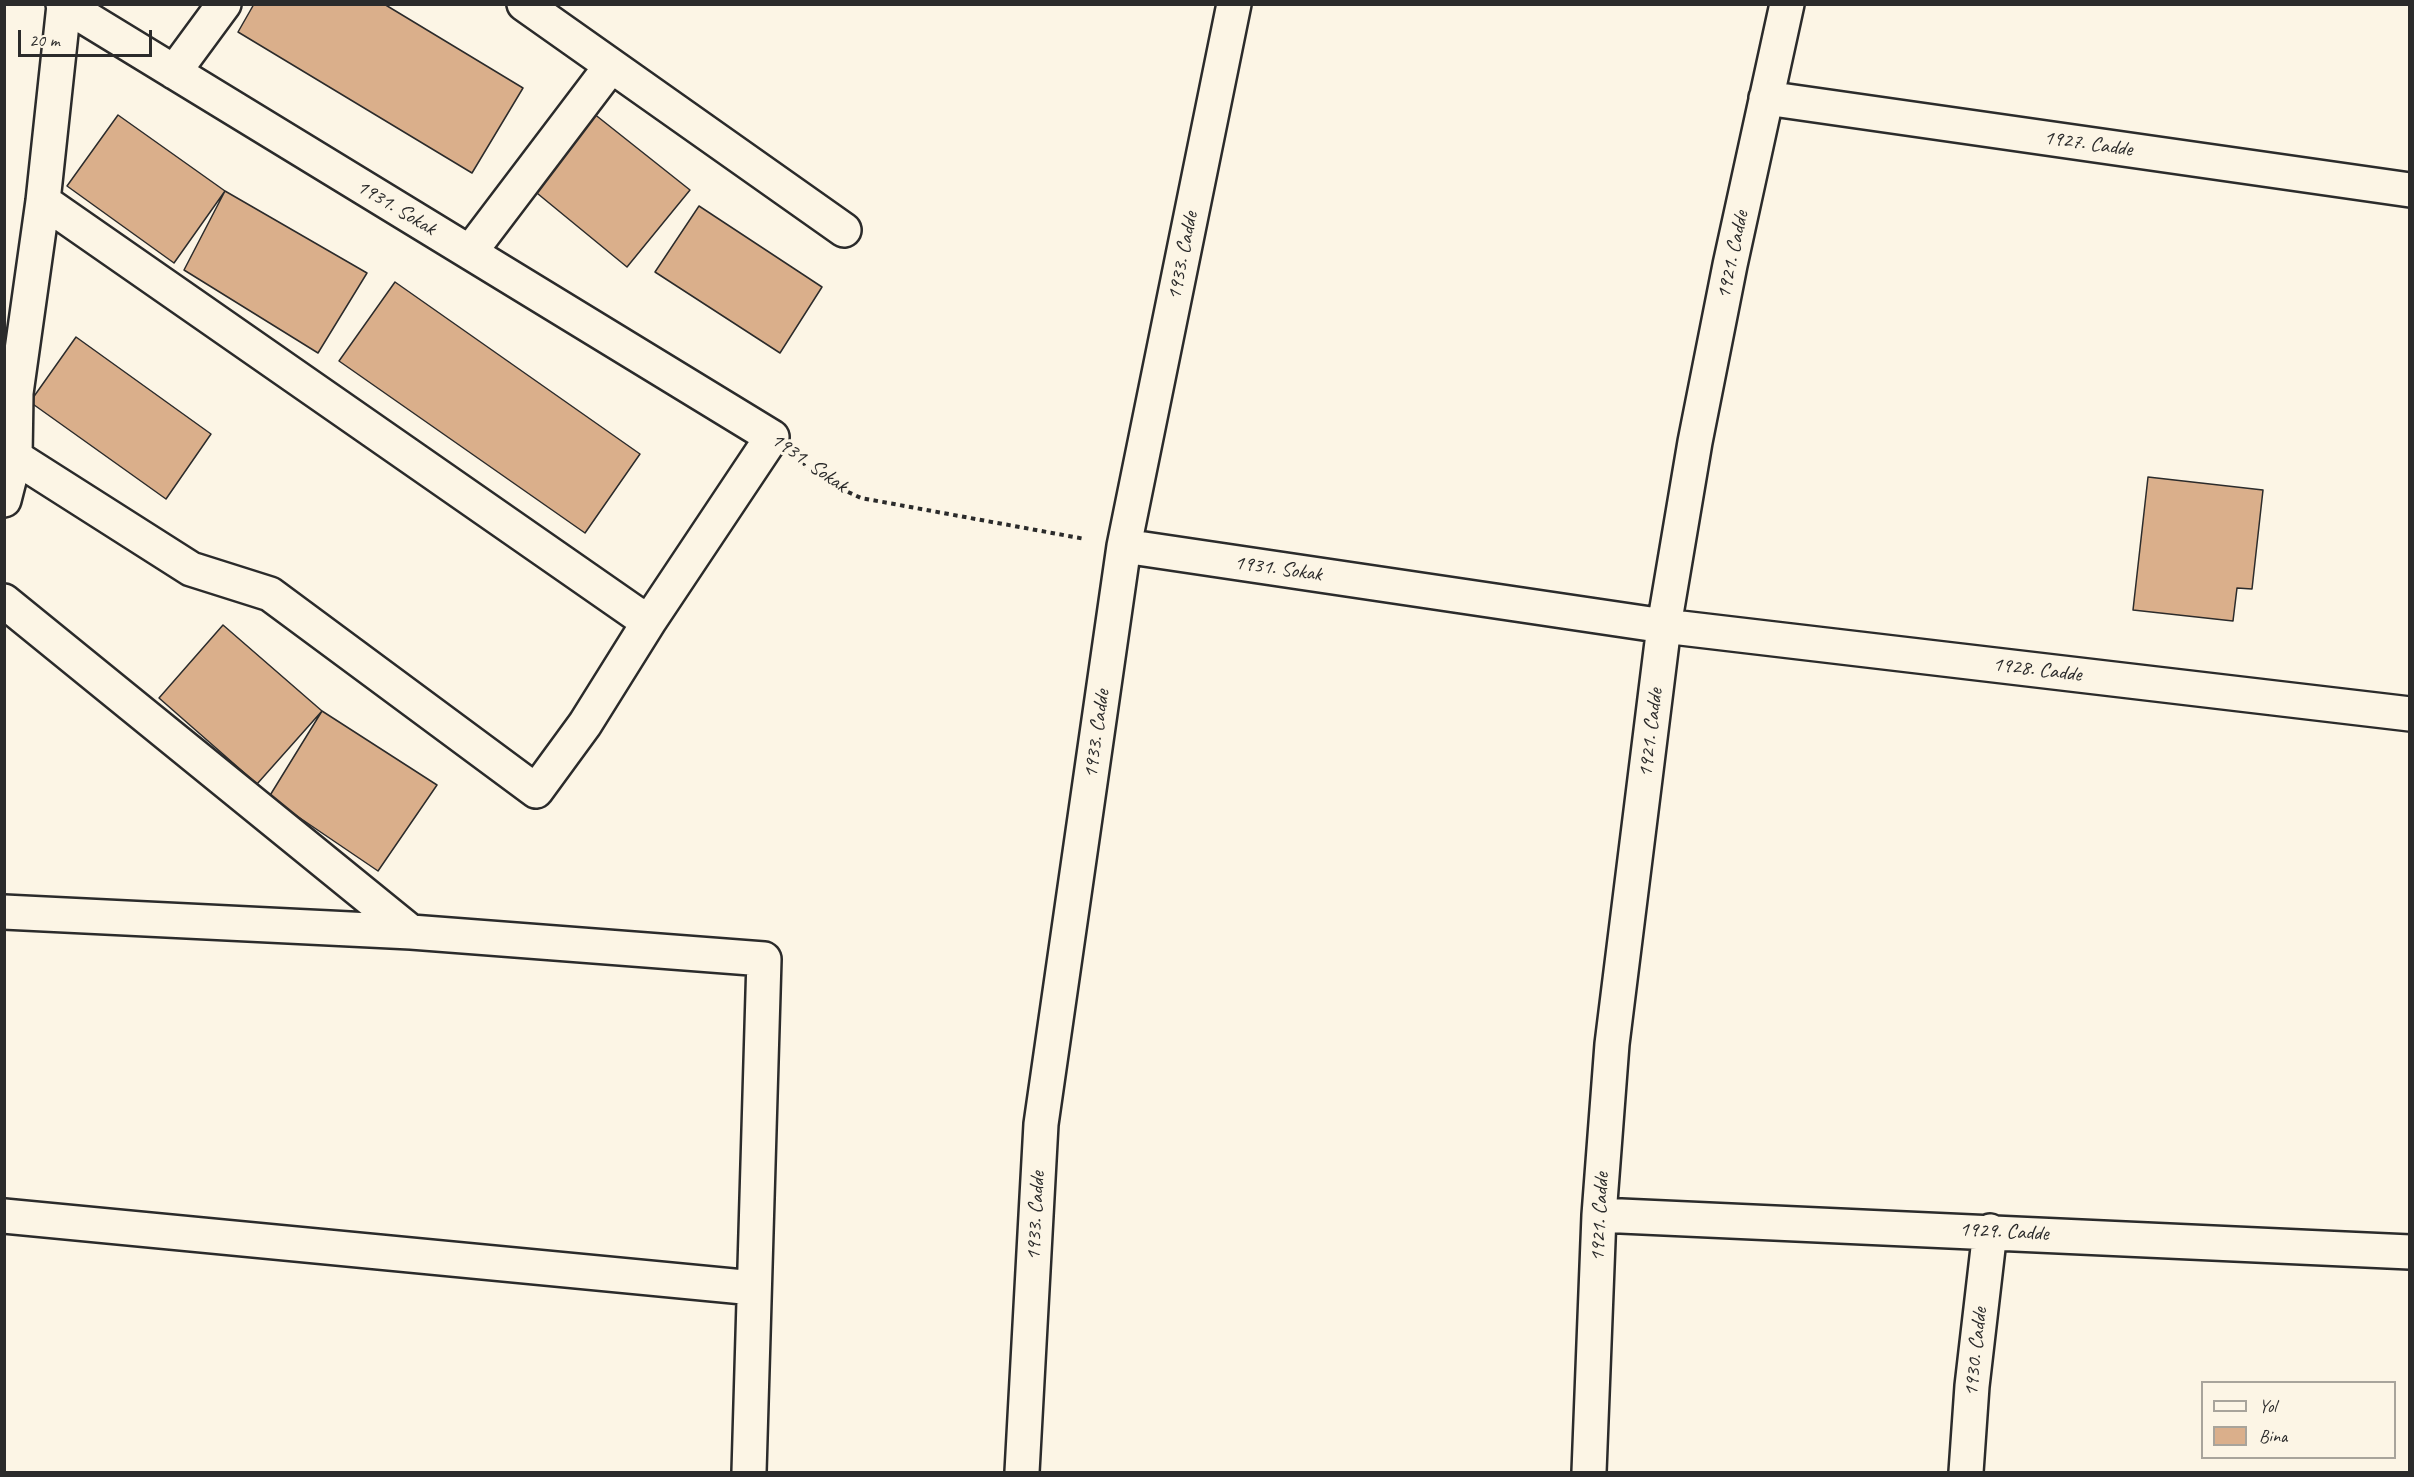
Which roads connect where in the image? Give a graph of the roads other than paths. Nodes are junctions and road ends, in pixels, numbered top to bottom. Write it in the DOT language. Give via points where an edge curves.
graph roads {
  1 [pos="224,4"];
  2 [pos="524,4"];
  3 [pos="1234,4"];
  4 [pos="1787,4"];
  5 [pos="64,5"];
  6 [pos="611,66"];
  7 [pos="174,72"];
  8 [pos="1766,98"];
  9 [pos="2409,190"];
  10 [pos="43,201"];
  11 [pos="844,230"];
  12 [pos="470,252"];
  13 [pos="15,456"];
  14 [pos="4,500"];
  15 [pos="1124,546"];
  16 [pos="4,601"];
  17 [pos="650,620"];
  18 [pos="1664,626"];
  19 [pos="2409,714"];
  20 [pos="4,912"];
  21 [pos="411,932"];
  22 [pos="1599,1215"];
  23 [pos="4,1216"];
  24 [pos="1990,1231"];
  25 [pos="2409,1252"];
  26 [pos="754,1288"];
  27 [pos="749,1473"];
  28 [pos="1022,1473"];
  29 [pos="1589,1473"];
  30 [pos="1966,1473"];
  1 -- 7 [label="street"];
  2 -- 6 [label="street"];
  3 -- 15 [label="street, 1933. Cadde"];
  4 -- 8 [label="street, 1921. Cadde"];
  5 -- 7 [label="street, 1931. Sokak"];
  5 -- 10 [label="street"];
  6 -- 11 [label="street"];
  6 -- 12 [label="street"];
  7 -- 12 [label="street, 1931. Sokak"];
  8 -- 9 [label="street, 1927. Cadde"];
  8 -- 18 [label="street, 1921. Cadde" via="1695,442"];
  10 -- 13 [label="street" via="16,393"];
  10 -- 17 [label="street"];
  12 -- 17 [label="street, 1931. Sokak" via="772,437"];
  13 -- 14 [label="street"];
  13 -- 17 [label="street" via="191,569 270,594 536,791 585,724"];
  15 -- 18 [label="street, 1931. Sokak"];
  15 -- 28 [label="street, 1933. Cadde" via="1041,1124"];
  16 -- 21 [label="street"];
  18 -- 19 [label="street, 1928. Cadde"];
  18 -- 22 [label="street, 1921. Cadde" via="1612,1044"];
  20 -- 21 [label="street"];
  21 -- 26 [label="street" via="764,959"];
  22 -- 24 [label="street, 1929. Cadde"];
  22 -- 29 [label="street, 1921. Cadde"];
  23 -- 26 [label="street"];
  24 -- 25 [label="street, 1929. Cadde"];
  24 -- 30 [label="street, 1930. Cadde"];
  26 -- 27 [label="street"];
}
